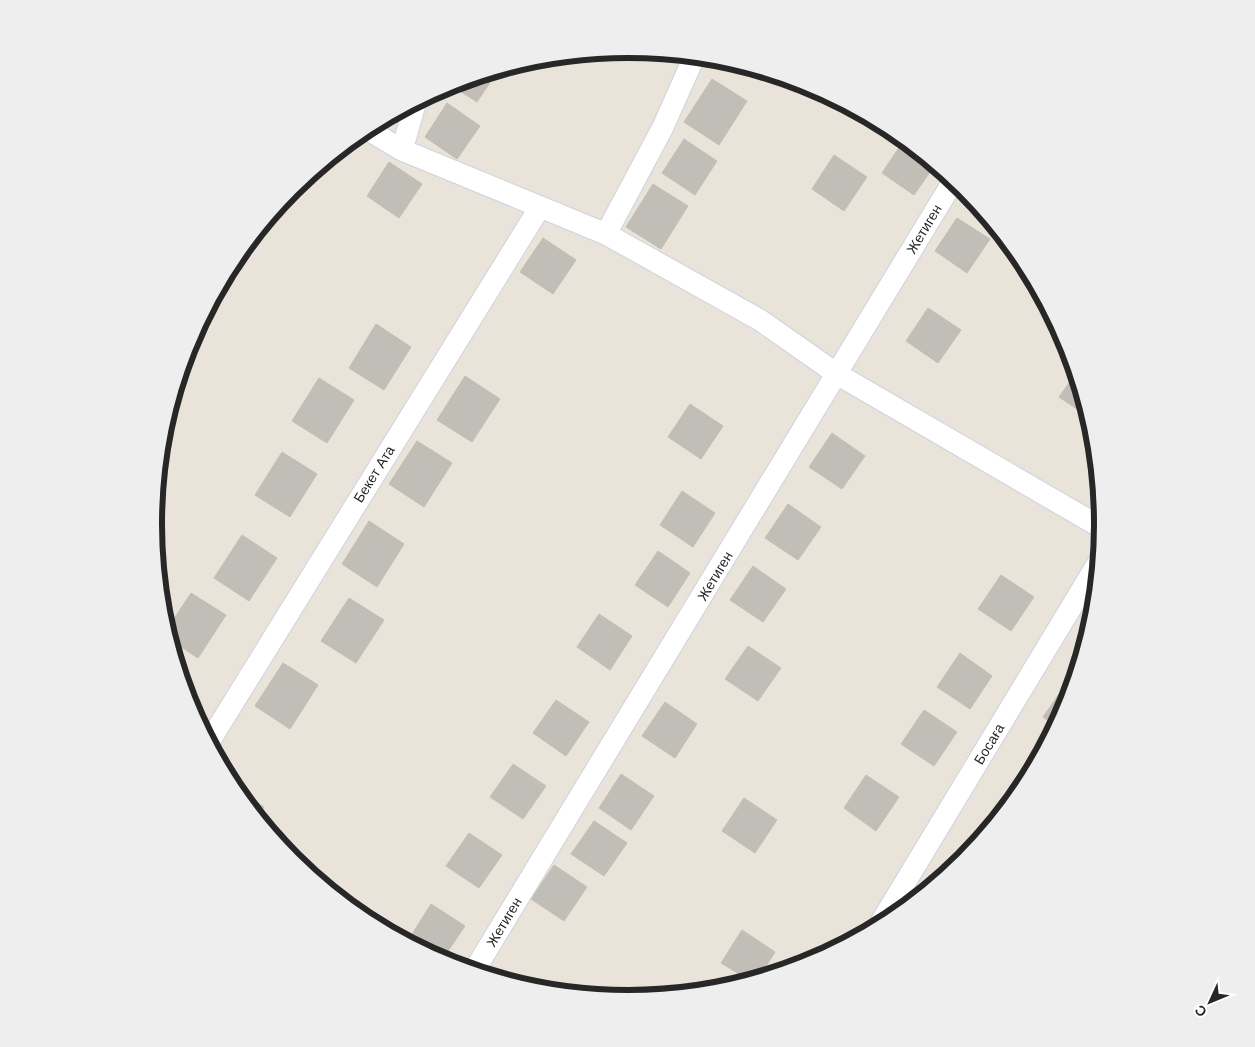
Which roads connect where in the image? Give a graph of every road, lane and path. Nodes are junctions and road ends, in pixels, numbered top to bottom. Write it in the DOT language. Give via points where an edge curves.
graph roads {
  1 [pos="692,62"];
  2 [pos="413,110"];
  3 [pos="373,133"];
  4 [pos="402,150"];
  5 [pos="950,187"];
  6 [pos="540,206"];
  7 [pos="606,234"];
  8 [pos="837,374"];
  9 [pos="1094,523"];
  10 [pos="1091,575"];
  11 [pos="213,736"];
  12 [pos="889,909"];
  13 [pos="478,965"];
  1 -- 7 [label="street" via="663,127"];
  2 -- 4 [label="street"];
  3 -- 4 [label="street"];
  4 -- 6 [label="street"];
  5 -- 8 [label="street, Жетиген"];
  6 -- 7 [label="street"];
  6 -- 11 [label="street, Бекет Ата"];
  7 -- 8 [label="street" via="760,320"];
  8 -- 9 [label="street"];
  8 -- 13 [label="street, Жетиген"];
  10 -- 12 [label="street, Босаға"];
}
